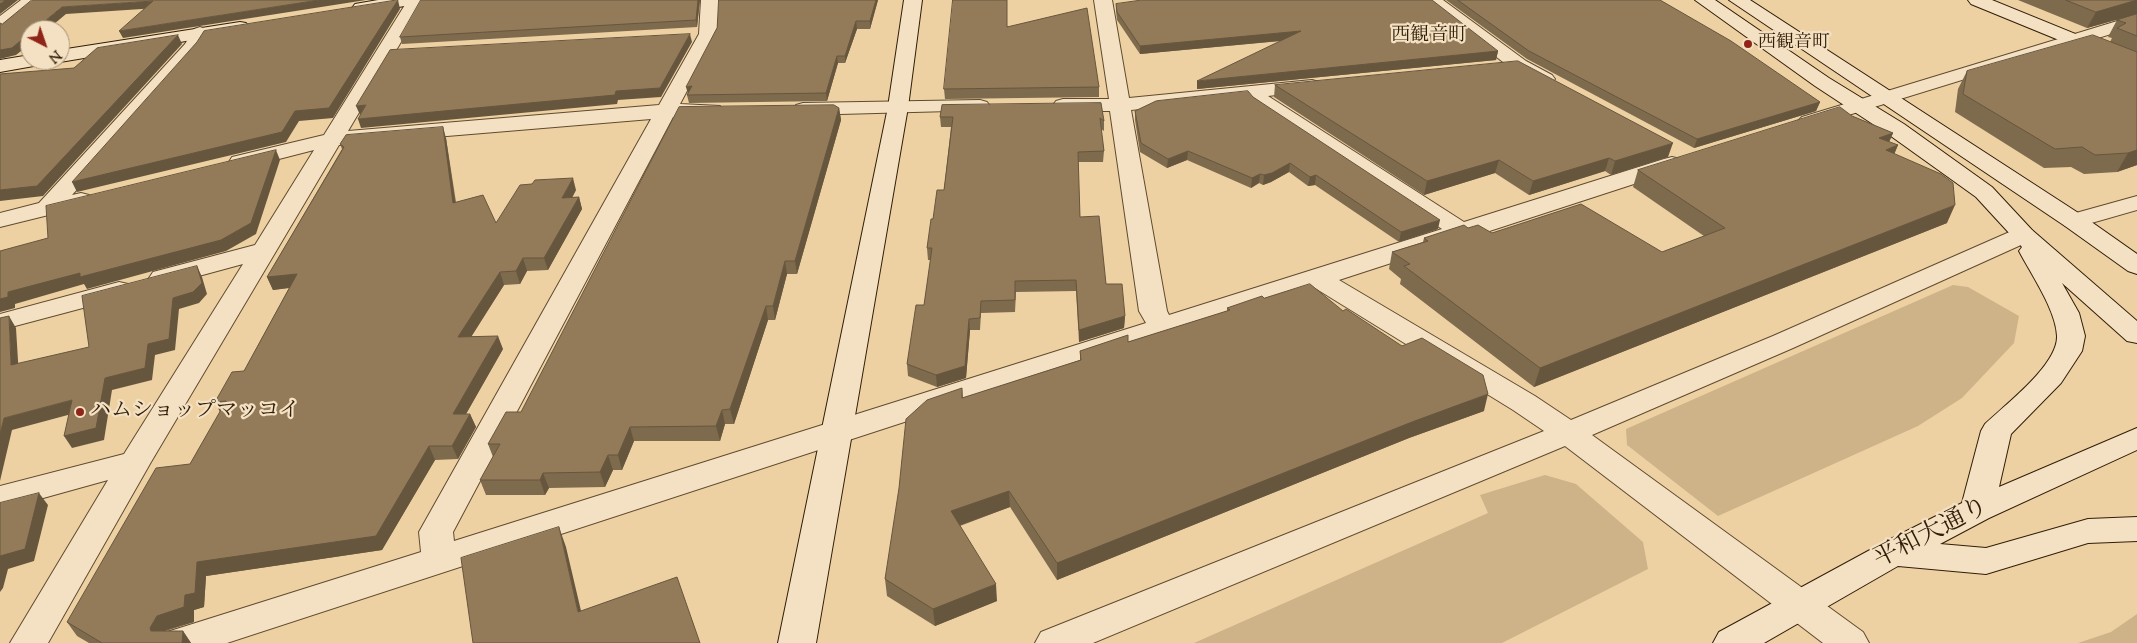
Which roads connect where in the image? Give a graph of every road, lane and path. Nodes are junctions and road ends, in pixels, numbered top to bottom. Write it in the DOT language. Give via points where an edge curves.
graph roads {
  1 [pos="32,0"];
  2 [pos="412,0"];
  3 [pos="417,0"];
  4 [pos="710,0"];
  5 [pos="913,0"];
  6 [pos="1432,0"];
  7 [pos="1704,0"];
  8 [pos="1738,0"];
  9 [pos="1977,0"];
  10 [pos="1109,2"];
  11 [pos="344,10"];
  12 [pos="2137,20"];
  13 [pos="2,23"];
  14 [pos="257,24"];
  15 [pos="200,33"];
  16 [pos="2073,40"];
  17 [pos="70,54"];
  18 [pos="20,63"];
  19 [pos="1519,65"];
  20 [pos="0,66"];
  21 [pos="2137,66"];
  22 [pos="1489,68"];
  23 [pos="1333,84"];
  24 [pos="1562,88"];
  25 [pos="1254,92"];
  26 [pos="1886,98"];
  27 [pos="1119,104"];
  28 [pos="1041,105"];
  29 [pos="1860,105"];
  30 [pos="1002,106"];
  31 [pos="898,107"];
  32 [pos="784,109"];
  33 [pos="735,110"];
  34 [pos="667,111"];
  35 [pos="1792,127"];
  36 [pos="334,139"];
  37 [pos="1666,144"];
  38 [pos="220,167"];
  39 [pos="105,194"];
  40 [pos="2137,203"];
  41 [pos="48,208"];
  42 [pos="0,220"];
  43 [pos="2074,221"];
  44 [pos="1462,232"];
  45 [pos="2023,235"];
  46 [pos="265,250"];
  47 [pos="2137,266"];
  48 [pos="1319,279"];
  49 [pos="0,322"];
  50 [pos="1164,328"];
  51 [pos="2137,335"];
  52 [pos="838,432"];
  53 [pos="1568,433"];
  54 [pos="2137,438"];
  55 [pos="135,462"];
  56 [pos="0,498"];
  57 [pos="1977,510"];
  58 [pos="2137,529"];
  59 [pos="1893,553"];
  60 [pos="439,561"];
  61 [pos="1799,607"];
  62 [pos="29,643"];
  63 [pos="180,643"];
  64 [pos="797,643"];
  65 [pos="1054,643"];
  66 [pos="1732,643"];
  67 [pos="1850,643"];
  1 -- 13 [label="street"];
  2 -- 11 [label="street"];
  3 -- 36 [label="street" via="395,51"];
  4 -- 34 [label="street"];
  5 -- 31 [label="street"];
  6 -- 19 [label="street"];
  7 -- 29 [label="street"];
  8 -- 26 [label="street"];
  9 -- 16 [label="street"];
  10 -- 27 [label="street"];
  12 -- 16 [label="street"];
  14 -- 15 [label="street"];
  15 -- 17 [label="street"];
  15 -- 41 [label="street" via="193,46"];
  16 -- 21 [label="street"];
  16 -- 26 [label="street"];
  18 -- 20 [label="street"];
  19 -- 22 [label="street"];
  19 -- 24 [label="street"];
  23 -- 25 [label="street"];
  25 -- 27 [label="street"];
  25 -- 44 [label="street" via="1260,100"];
  26 -- 29 [label="street"];
  26 -- 43 [label="street"];
  27 -- 28 [label="street"];
  27 -- 50 [label="street" via="1153,311"];
  29 -- 35 [label="street"];
  29 -- 45 [label="street" via="1984,192"];
  30 -- 31 [label="street"];
  31 -- 32 [label="street"];
  31 -- 52 [label="street"];
  33 -- 34 [label="street"];
  34 -- 36 [label="street"];
  34 -- 60 [label="street" via="436,532"];
  36 -- 38 [label="street"];
  36 -- 46 [label="street"];
  37 -- 44 [label="street" via="1692,158"];
  39 -- 41 [label="street"];
  40 -- 43 [label="street"];
  41 -- 42 [label="street"];
  43 -- 47 [label="street"];
  44 -- 48 [label="street"];
  45 -- 51 [label="street"];
  45 -- 53 [label="street"];
  45 -- 57 [label="street" via="2065,313 2071,336 2068,351 2051,377 1996,431"];
  46 -- 49 [label="street"];
  46 -- 55 [label="street"];
  48 -- 50 [label="street"];
  48 -- 53 [label="street"];
  50 -- 52 [label="street"];
  52 -- 60 [label="street"];
  52 -- 64 [label="street"];
  53 -- 61 [label="street"];
  53 -- 65 [label="street"];
  54 -- 57 [label="street, 平和大通り"];
  55 -- 56 [label="street"];
  55 -- 62 [label="street"];
  57 -- 59 [label="street, 平和大通り"];
  58 -- 59 [label="street" via="2088,531 1986,562"];
  59 -- 61 [label="street, 平和大通り"];
  60 -- 63 [label="street"];
  61 -- 66 [label="street, 平和大通り"];
  61 -- 67 [label="street"];
}
